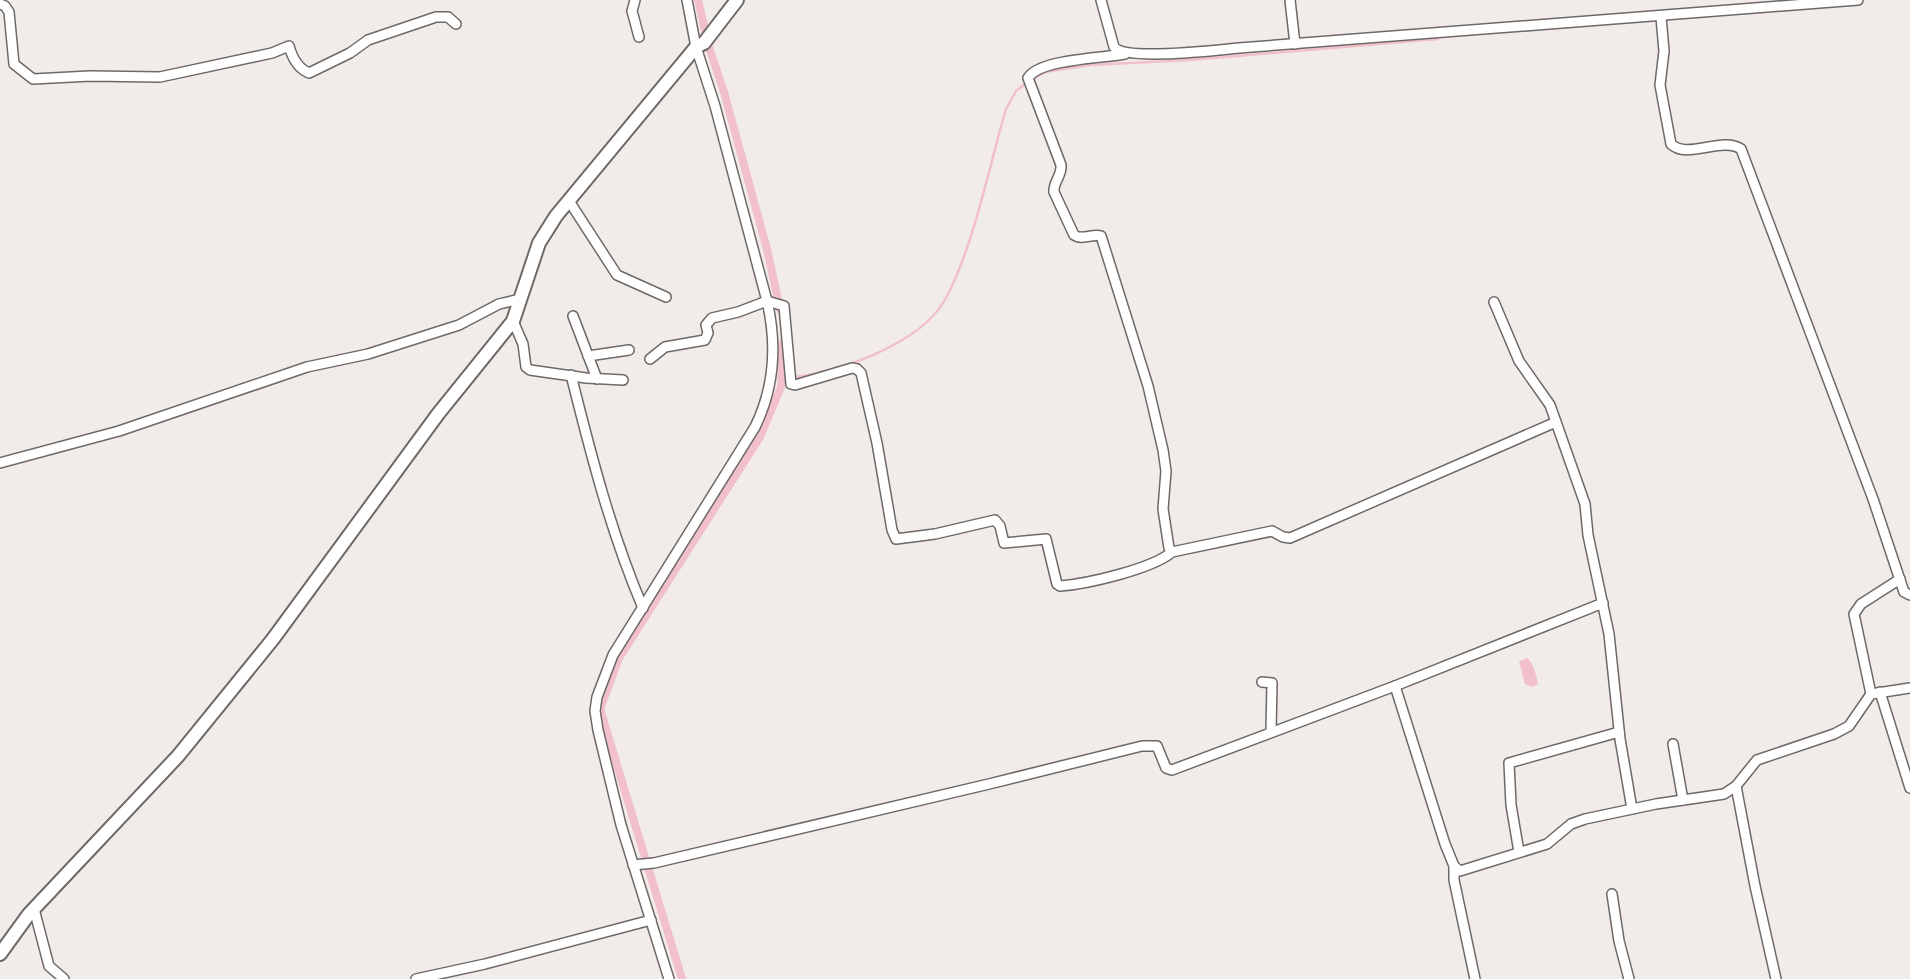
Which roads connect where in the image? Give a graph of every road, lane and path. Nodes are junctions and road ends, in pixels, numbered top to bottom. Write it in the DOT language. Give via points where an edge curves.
graph roads {
  1 [pos="635,0"];
  2 [pos="687,0"];
  3 [pos="737,0"];
  4 [pos="1101,0"];
  5 [pos="1290,0"];
  6 [pos="1858,0"];
  7 [pos="0,4"];
  8 [pos="1661,21"];
  9 [pos="456,24"];
  10 [pos="639,37"];
  11 [pos="703,42"];
  12 [pos="1295,44"];
  13 [pos="1125,54"];
  14 [pos="569,201"];
  15 [pos="666,297"];
  16 [pos="521,299"];
  17 [pos="1494,302"];
  18 [pos="775,304"];
  19 [pos="573,316"];
  20 [pos="513,321"];
  21 [pos="629,350"];
  22 [pos="589,356"];
  23 [pos="650,359"];
  24 [pos="571,376"];
  25 [pos="597,379"];
  26 [pos="623,380"];
  27 [pos="1556,422"];
  28 [pos="0,463"];
  29 [pos="1172,552"];
  30 [pos="1900,579"];
  31 [pos="1910,595"];
  32 [pos="1603,603"];
  33 [pos="643,608"];
  34 [pos="1262,682"];
  35 [pos="1395,686"];
  36 [pos="1910,688"];
  37 [pos="1876,693"];
  38 [pos="1271,731"];
  39 [pos="1619,732"];
  40 [pos="1673,744"];
  41 [pos="1737,786"];
  42 [pos="1910,789"];
  43 [pos="1683,800"];
  44 [pos="1632,809"];
  45 [pos="1519,852"];
  46 [pos="638,866"];
  47 [pos="1454,866"];
  48 [pos="1612,894"];
  49 [pos="34,909"];
  50 [pos="651,920"];
  51 [pos="0,954"];
  52 [pos="64,979"];
  53 [pos="416,979"];
  54 [pos="669,979"];
  55 [pos="1475,979"];
  56 [pos="1629,979"];
  57 [pos="1776,979"];
  1 -- 10 [label="street" via="632,11"];
  2 -- 11 [label="street"];
  3 -- 11 [label="main road"];
  4 -- 13 [label="street" via="1114,47"];
  5 -- 12 [label="street"];
  6 -- 8 [label="street"];
  7 -- 9 [label="street" via="9,12 14,64 33,79 160,77 289,46 293,58 309,73 368,40 436,17 448,17"];
  8 -- 12 [label="street"];
  8 -- 30 [label="street" via="1664,64 1660,85 1671,144 1680,149 1722,145 1741,149"];
  11 -- 14 [label="main road"];
  11 -- 18 [label="street" via="715,106"];
  12 -- 13 [label="street"];
  13 -- 29 [label="street" via="1057,64 1033,71 1029,80 1060,160 1061,174 1054,192 1074,235 1101,236 1131,329 1163,450 1163,509"];
  14 -- 15 [label="street" via="617,275"];
  14 -- 16 [label="main road" via="539,243"];
  16 -- 20 [label="main road"];
  16 -- 28 [label="street" via="368,354 307,367 119,431"];
  17 -- 27 [label="street" via="1519,361 1550,405"];
  18 -- 23 [label="street" via="712,318 706,325 705,340 666,347"];
  18 -- 29 [label="street" via="789,376 795,385 859,370 897,539 995,520 1004,543 1046,540 1060,586 1124,572"];
  18 -- 33 [label="street" via="774,358 763,410"];
  19 -- 22 [label="street"];
  20 -- 24 [label="street" via="526,367"];
  20 -- 49 [label="main road" via="438,414 273,639 178,756"];
  21 -- 22 [label="street"];
  22 -- 25 [label="street"];
  24 -- 25 [label="street"];
  24 -- 33 [label="street" via="606,511"];
  25 -- 26 [label="street"];
  27 -- 29 [label="street" via="1290,538 1267,531"];
  27 -- 32 [label="street" via="1585,504"];
  30 -- 31 [label="street"];
  30 -- 37 [label="street" via="1861,604 1854,614"];
  32 -- 35 [label="street"];
  32 -- 39 [label="street"];
  33 -- 46 [label="street" via="612,655 595,705 602,753"];
  34 -- 38 [label="street" via="1272,683"];
  35 -- 38 [label="street"];
  35 -- 47 [label="street"];
  36 -- 37 [label="street"];
  37 -- 41 [label="street" via="1849,726 1756,760"];
  37 -- 42 [label="street"];
  38 -- 46 [label="street" via="1172,770 1166,768 1152,744"];
  39 -- 44 [label="street"];
  39 -- 45 [label="street" via="1509,763"];
  40 -- 43 [label="street"];
  41 -- 43 [label="street" via="1724,794"];
  41 -- 57 [label="street"];
  43 -- 44 [label="street"];
  44 -- 45 [label="street" via="1573,823 1554,839"];
  45 -- 47 [label="street" via="1467,870"];
  46 -- 50 [label="street"];
  47 -- 55 [label="street"];
  48 -- 56 [label="street"];
  49 -- 51 [label="main road"];
  49 -- 52 [label="street" via="49,966"];
  50 -- 53 [label="street"];
  50 -- 54 [label="street"];
}
